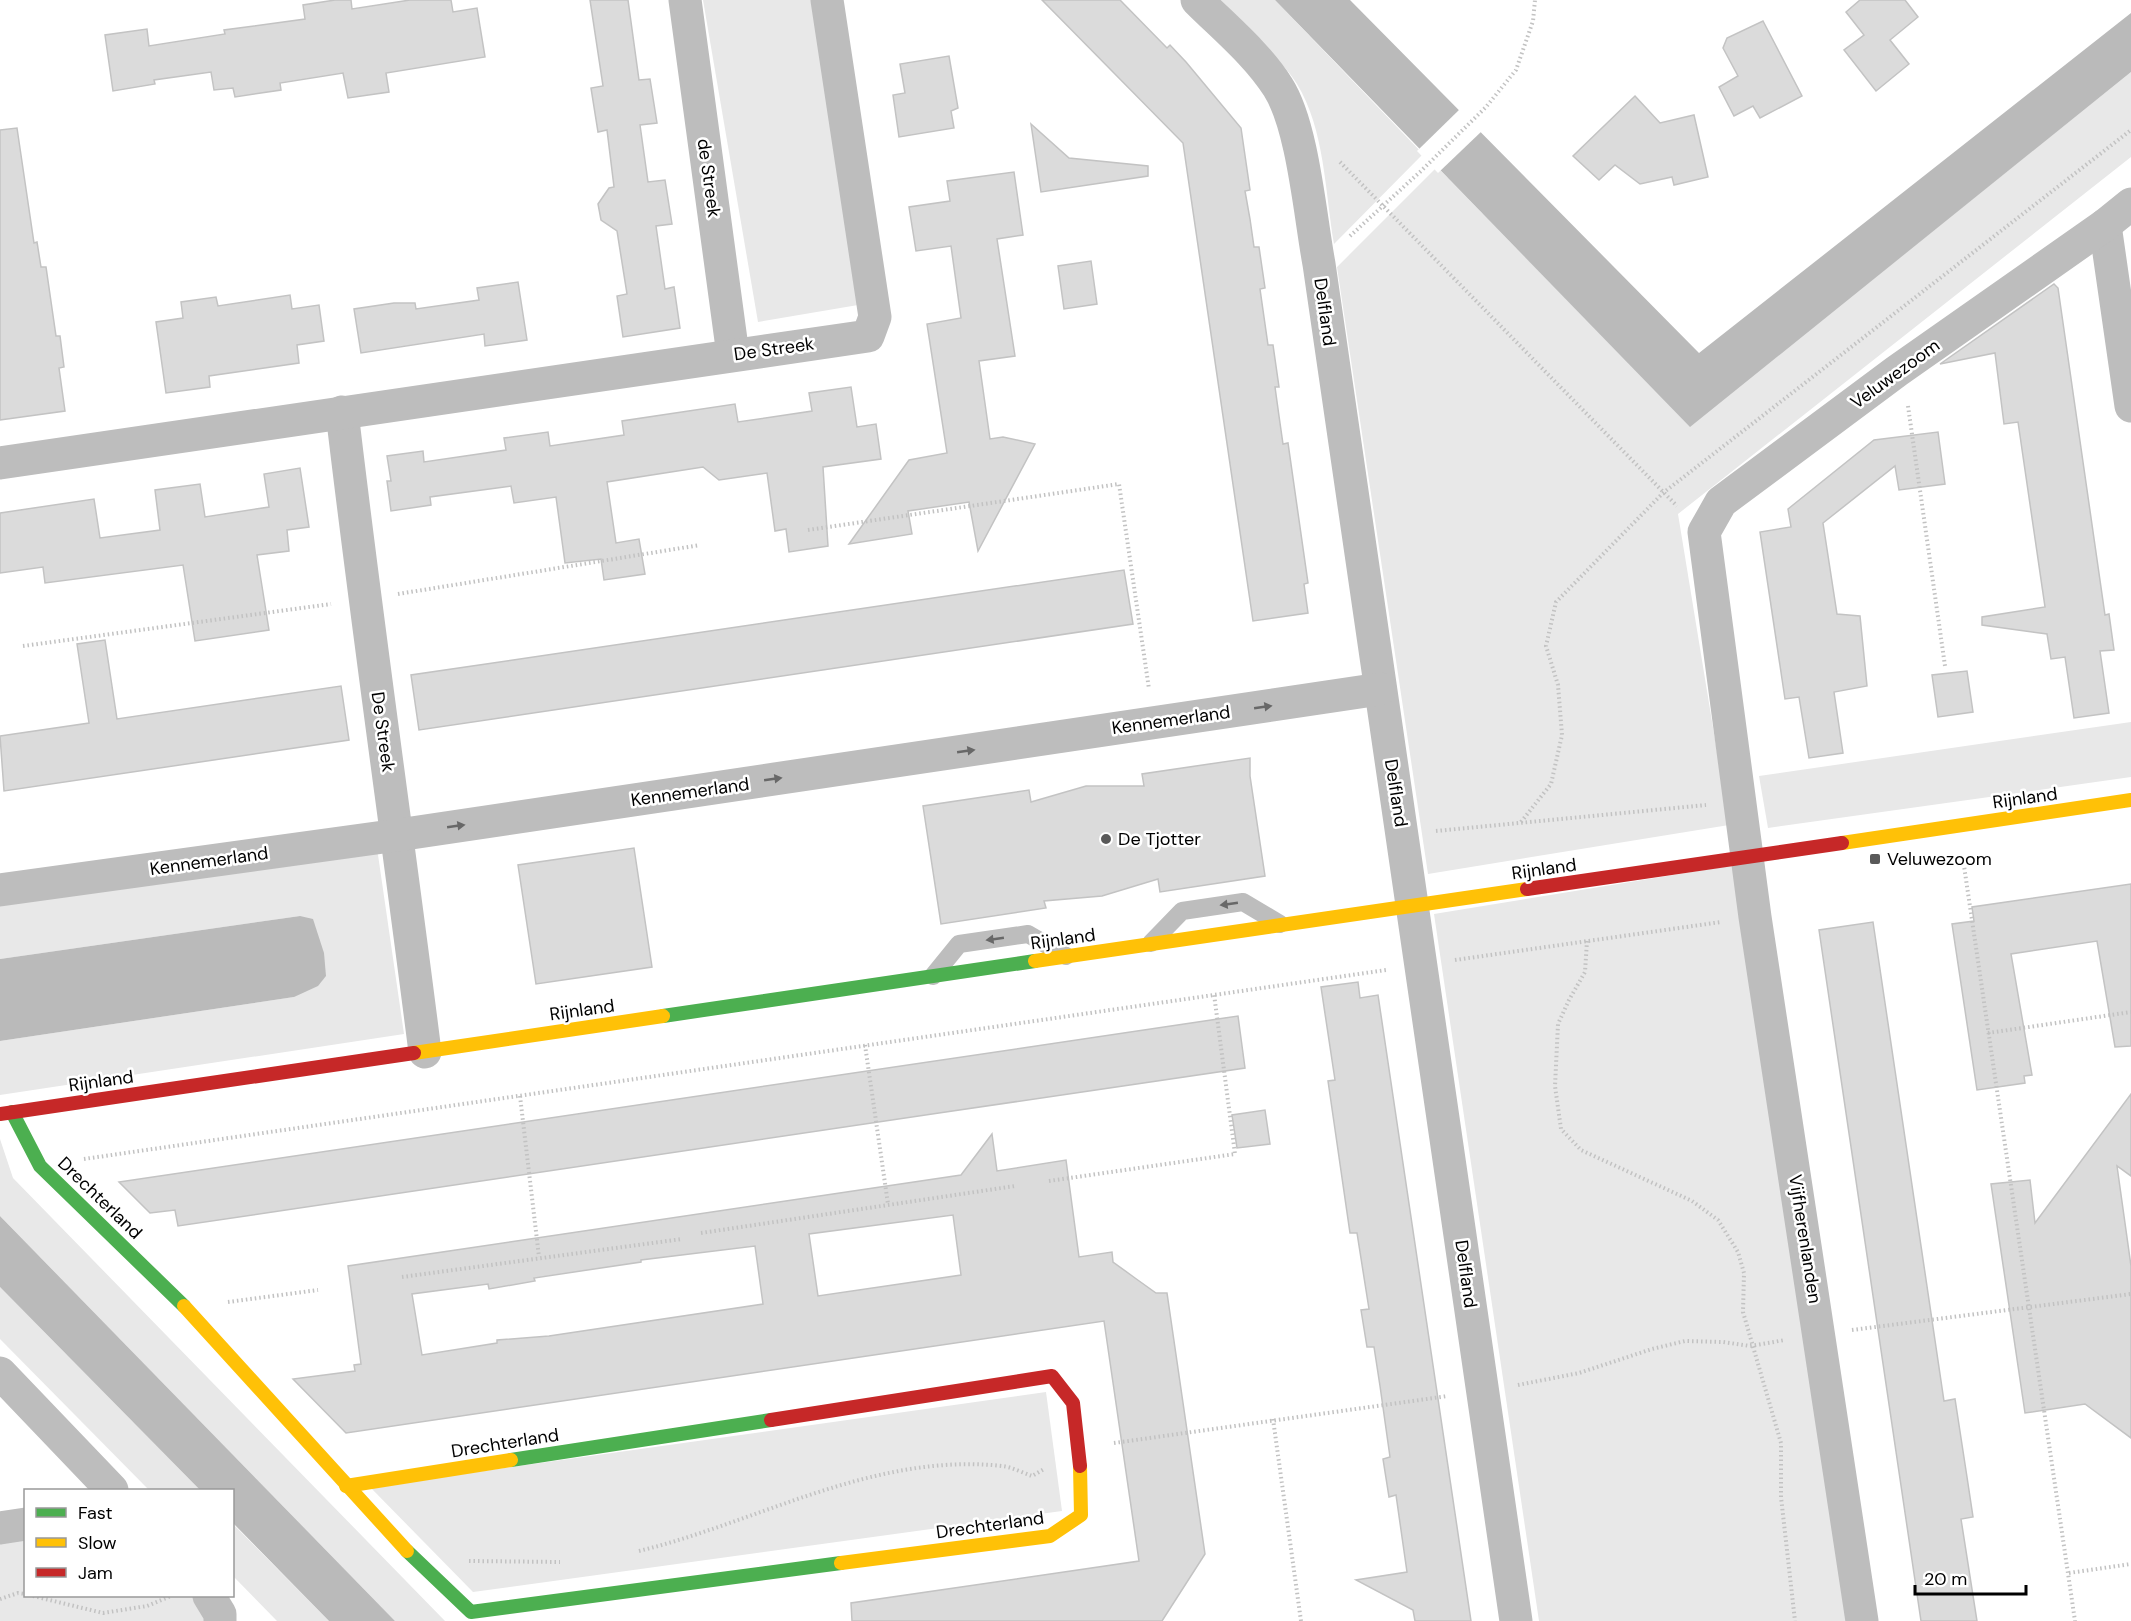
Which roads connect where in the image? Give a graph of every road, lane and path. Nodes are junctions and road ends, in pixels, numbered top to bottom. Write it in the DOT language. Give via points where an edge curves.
graph roads {
  1 [pos="685,0"];
  2 [pos="827,0"];
  3 [pos="1197,0"];
  4 [pos="1535,0"];
  5 [pos="1334,155"];
  6 [pos="2131,204"];
  7 [pos="1383,206"];
  8 [pos="2105,225"];
  9 [pos="1318,264"];
  10 [pos="733,355"];
  11 [pos="1897,371"];
  12 [pos="2131,406"];
  13 [pos="342,412"];
  14 [pos="0,463"];
  15 [pos="808,530"];
  16 [pos="1704,532"];
  17 [pos="1945,666"];
  18 [pos="1380,690"];
  19 [pos="1154,723"];
  20 [pos="2131,800"];
  21 [pos="1739,802"];
  22 [pos="1958,826"];
  23 [pos="1402,834"];
  24 [pos="398,835"];
  25 [pos="1748,856"];
  26 [pos="0,890"];
  27 [pos="1412,906"];
  28 [pos="1755,917"];
  29 [pos="1281,925"];
  30 [pos="1587,941"];
  31 [pos="1150,944"];
  32 [pos="1068,957"];
  33 [pos="1422,965"];
  34 [pos="932,976"];
  35 [pos="1214,994"];
  36 [pos="2131,1012"];
  37 [pos="1988,1034"];
  38 [pos="865,1045"];
  39 [pos="425,1052"];
  40 [pos="520,1095"];
  41 [pos="6,1113"];
  42 [pos="40,1166"];
  43 [pos="1049,1181"];
  44 [pos="1015,1186"];
  45 [pos="888,1204"];
  46 [pos="701,1233"];
  47 [pos="681,1239"];
  48 [pos="539,1257"];
  49 [pos="402,1277"];
  50 [pos="318,1290"];
  51 [pos="2131,1294"];
  52 [pos="2031,1306"];
  53 [pos="186,1307"];
  54 [pos="1819,1334"];
  55 [pos="1750,1346"];
  56 [pos="0,1373"];
  57 [pos="1483,1391"];
  58 [pos="1273,1419"];
  59 [pos="1080,1448"];
  60 [pos="346,1486"];
  61 [pos="110,1489"];
  62 [pos="24,1524"];
  63 [pos="0,1528"];
  64 [pos="638,1552"];
  65 [pos="572,1561"];
  66 [pos="418,1564"];
  67 [pos="2131,1564"];
  68 [pos="2069,1573"];
  69 [pos="24,1594"];
  70 [pos="37,1597"];
  71 [pos="169,1597"];
  72 [pos="210,1597"];
  73 [pos="0,1599"];
  74 [pos="220,1621"];
  75 [pos="1301,1621"];
  76 [pos="1516,1621"];
  77 [pos="1795,1621"];
  78 [pos="1862,1621"];
  79 [pos="2075,1621"];
  1 -- 10 [label="street, de Streek"];
  2 -- 10 [label="street, De Streek" via="875,317 868,336"];
  3 -- 9 [label="street, Delfland" via="1256,59 1278,87 1293,119"];
  4 -- 7 [label="path" via="1533,21 1516,70 1486,106"];
  5 -- 7 [label="path"];
  6 -- 8 [label="street, Veluwezoom"];
  7 -- 9 [label="path"];
  7 -- 16 [label="path"];
  8 -- 11 [label="street, Veluwezoom"];
  8 -- 12 [label="street"];
  9 -- 18 [label="street, Delfland"];
  10 -- 13 [label="street, De Streek"];
  11 -- 16 [label="street, Veluwezoom" via="1721,502"];
  11 -- 17 [label="path" via="1905,388"];
  13 -- 14 [label="street, De Streek"];
  13 -- 24 [label="street, De Streek"];
  15 -- 19 [label="path" via="1119,484"];
  16 -- 21 [label="street"];
  19 -- 18 [label="street, Kennemerland, one-way"];
  18 -- 23 [label="street, Delfland"];
  24 -- 19 [label="street, Kennemerland, one-way"];
  20 -- 22 [label="street, Rijnland"];
  21 -- 23 [label="path"];
  21 -- 25 [label="street"];
  22 -- 25 [label="street, Rijnland"];
  22 -- 37 [label="path"];
  23 -- 27 [label="street, Delfland"];
  24 -- 26 [label="street, Kennemerland"];
  24 -- 39 [label="street, De Streek"];
  25 -- 27 [label="street, Rijnland"];
  25 -- 28 [label="street, Vijfherenlanden"];
  27 -- 29 [label="street, Rijnland"];
  27 -- 33 [label="street, Delfland"];
  28 -- 30 [label="path"];
  28 -- 54 [label="street, Vijfherenlanden"];
  29 -- 31 [label="street, Rijnland"];
  29 -- 31 [label="lane, one-way" via="1243,902 1182,911"];
  30 -- 33 [label="path"];
  30 -- 55 [label="path" via="1586,972 1558,1024 1556,1086 1561,1129 1581,1150 1692,1201 1718,1220 1738,1252 1744,1273 1743,1312"];
  31 -- 32 [label="street, Rijnland"];
  32 -- 34 [label="street, Rijnland"];
  32 -- 34 [label="lane, one-way" via="1028,934 959,944"];
  33 -- 35 [label="path"];
  33 -- 57 [label="street, Delfland"];
  34 -- 39 [label="street, Rijnland"];
  35 -- 38 [label="path"];
  35 -- 43 [label="path" via="1235,1155"];
  36 -- 37 [label="path"];
  37 -- 52 [label="path"];
  38 -- 40 [label="path"];
  38 -- 45 [label="path"];
  39 -- 41 [label="street, Rijnland"];
  40 -- 42 [label="path"];
  40 -- 48 [label="path"];
  41 -- 42 [label="street, Drechterland"];
  42 -- 53 [label="street, Drechterland"];
  44 -- 45 [label="path"];
  45 -- 46 [label="path"];
  47 -- 48 [label="path"];
  48 -- 49 [label="path"];
  50 -- 53 [label="path"];
  51 -- 52 [label="path"];
  52 -- 54 [label="path"];
  52 -- 68 [label="path"];
  53 -- 60 [label="street, Drechterland"];
  54 -- 55 [label="path"];
  54 -- 78 [label="street, Vijfherenlanden"];
  55 -- 57 [label="path" via="1685,1341 1580,1373"];
  55 -- 77 [label="path" via="1781,1443 1781,1497"];
  56 -- 61 [label="street"];
  57 -- 58 [label="path"];
  57 -- 76 [label="street, Delfland"];
  58 -- 59 [label="path"];
  58 -- 75 [label="path"];
  59 -- 60 [label="street, Drechterland" via="1072,1403 1052,1376"];
  59 -- 64 [label="path" via="1032,1476 1004,1466 940,1465 835,1486 684,1540"];
  59 -- 66 [label="street, Drechterland" via="1081,1515 1050,1536 471,1611"];
  60 -- 66 [label="street, Drechterland"];
  62 -- 63 [label="street"];
  65 -- 66 [label="path" via="488,1559"];
  67 -- 68 [label="path"];
  68 -- 79 [label="path"];
  69 -- 73 [label="path"];
  70 -- 71 [label="path" via="103,1613 147,1606"];
  72 -- 74 [label="street"];
}
